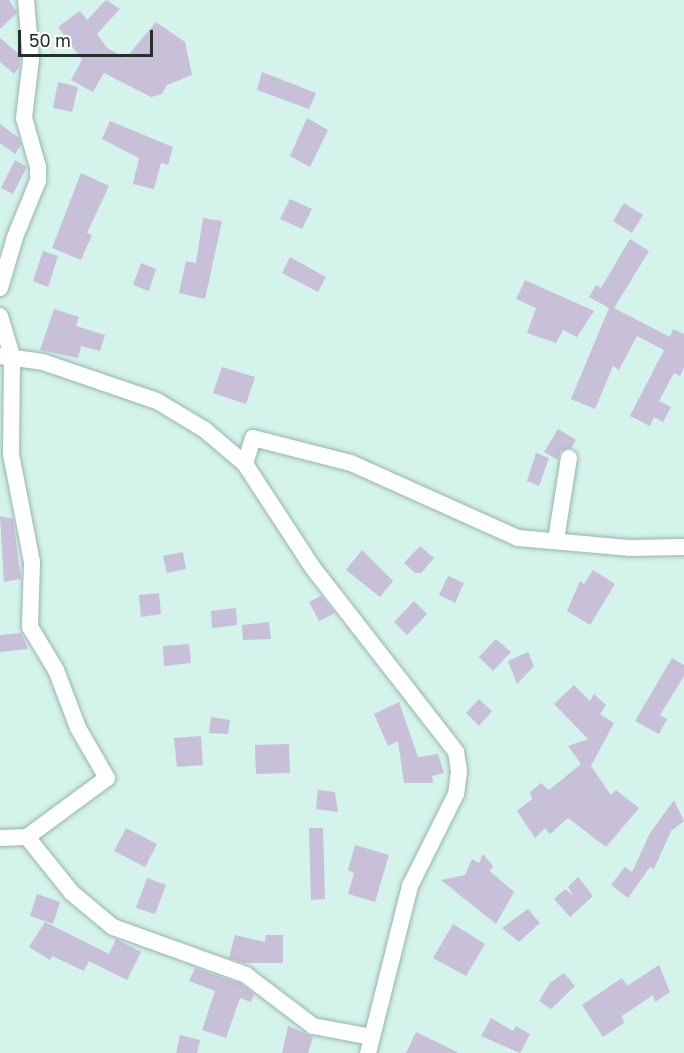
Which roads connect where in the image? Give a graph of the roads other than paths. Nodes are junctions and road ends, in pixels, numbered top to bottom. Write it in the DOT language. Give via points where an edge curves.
graph roads {
  1 [pos="26,0"];
  2 [pos="0,288"];
  3 [pos="0,316"];
  4 [pos="6,356"];
  5 [pos="569,458"];
  6 [pos="245,464"];
  7 [pos="556,540"];
  8 [pos="684,547"];
  9 [pos="27,837"];
  10 [pos="0,838"];
  11 [pos="370,1045"];
  1 -- 2 [label="street" via="31,59 24,118 38,167 38,181"];
  3 -- 4 [label="street"];
  4 -- 6 [label="street" via="73,371 157,401 205,430"];
  4 -- 9 [label="street" via="11,454 32,562 30,627 56,670 78,728 107,778"];
  5 -- 7 [label="street"];
  6 -- 7 [label="street" via="253,438 308,449 391,480 502,533 536,541"];
  6 -- 11 [label="street" via="313,568 456,752 458,761 456,794 410,886"];
  7 -- 8 [label="street" via="629,548"];
  9 -- 10 [label="street"];
  9 -- 11 [label="street" via="72,893 113,927 246,975 313,1026"];
}
